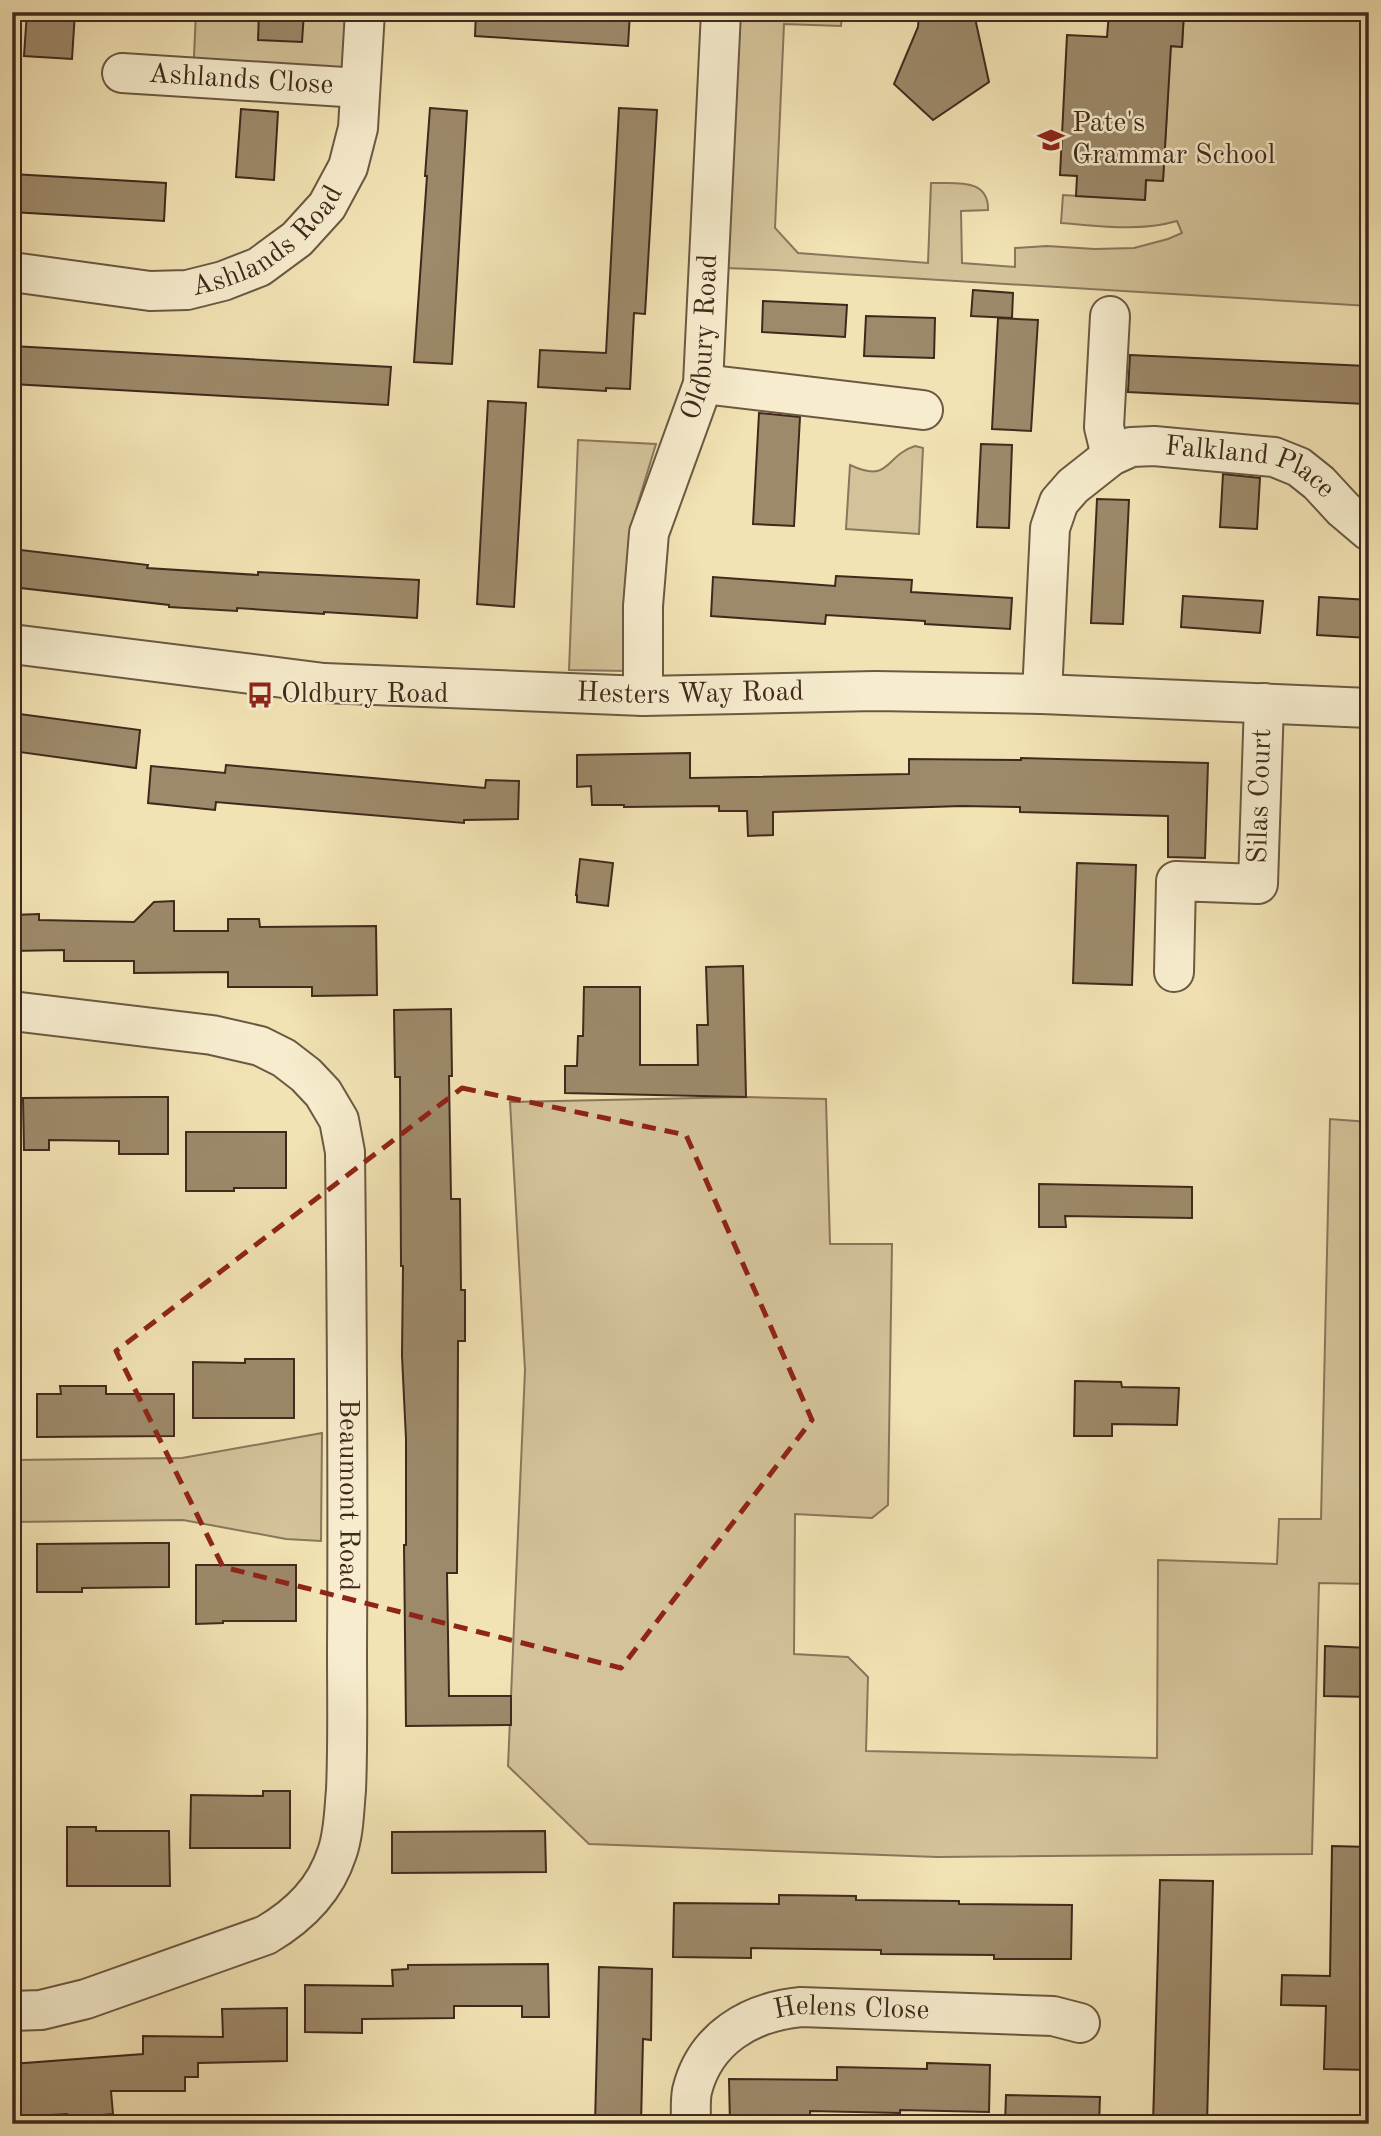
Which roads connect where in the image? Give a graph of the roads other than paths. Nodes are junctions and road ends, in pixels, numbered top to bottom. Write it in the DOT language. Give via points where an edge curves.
graph roads {
  1 [pos="365,12"];
  2 [pos="721,12"];
  3 [pos="122,73"];
  4 [pos="360,88"];
  5 [pos="12,272"];
  6 [pos="1110,316"];
  7 [pos="703,384"];
  8 [pos="923,410"];
  9 [pos="1111,456"];
  10 [pos="1369,531"];
  11 [pos="12,644"];
  12 [pos="1042,694"];
  13 [pos="643,696"];
  14 [pos="1264,703"];
  15 [pos="1369,708"];
  16 [pos="1174,972"];
  17 [pos="12,1011"];
  18 [pos="12,2011"];
  19 [pos="1080,2023"];
  20 [pos="691,2124"];
  1 -- 4 [label="street, Ashlands Road"];
  2 -- 7 [label="street, Oldbury Road"];
  3 -- 4 [label="street, Ashlands Close"];
  4 -- 5 [label="street, Ashlands Road" via="358,128 348,167 327,206 297,239 259,267 187,290 150,290"];
  6 -- 9 [label="street" via="1104,427"];
  7 -- 8 [label="street"];
  7 -- 13 [label="street, Oldbury Road" via="649,533"];
  9 -- 10 [label="street, Falkland Place" via="1131,447 1154,446 1273,457 1299,467"];
  9 -- 12 [label="street, Falkland Place" via="1059,502 1051,528"];
  11 -- 13 [label="street, Hesters Way Road" via="324,683"];
  12 -- 13 [label="street, Hesters Way Road" via="876,691"];
  12 -- 14 [label="street, Hesters Way Road"];
  14 -- 15 [label="street, Hesters Way Road"];
  14 -- 16 [label="street, Silas Court" via="1258,884 1176,881"];
  17 -- 18 [label="street, Beaumont Road" via="212,1035 260,1046 306,1075 339,1120 345,1152 348,1754 338,1851 317,1894 285,1924 266,1935 86,1999 41,2010"];
  19 -- 20 [label="street, Helens Close" via="1053,2016 780,2009 743,2024 710,2052 692,2093"];
}
